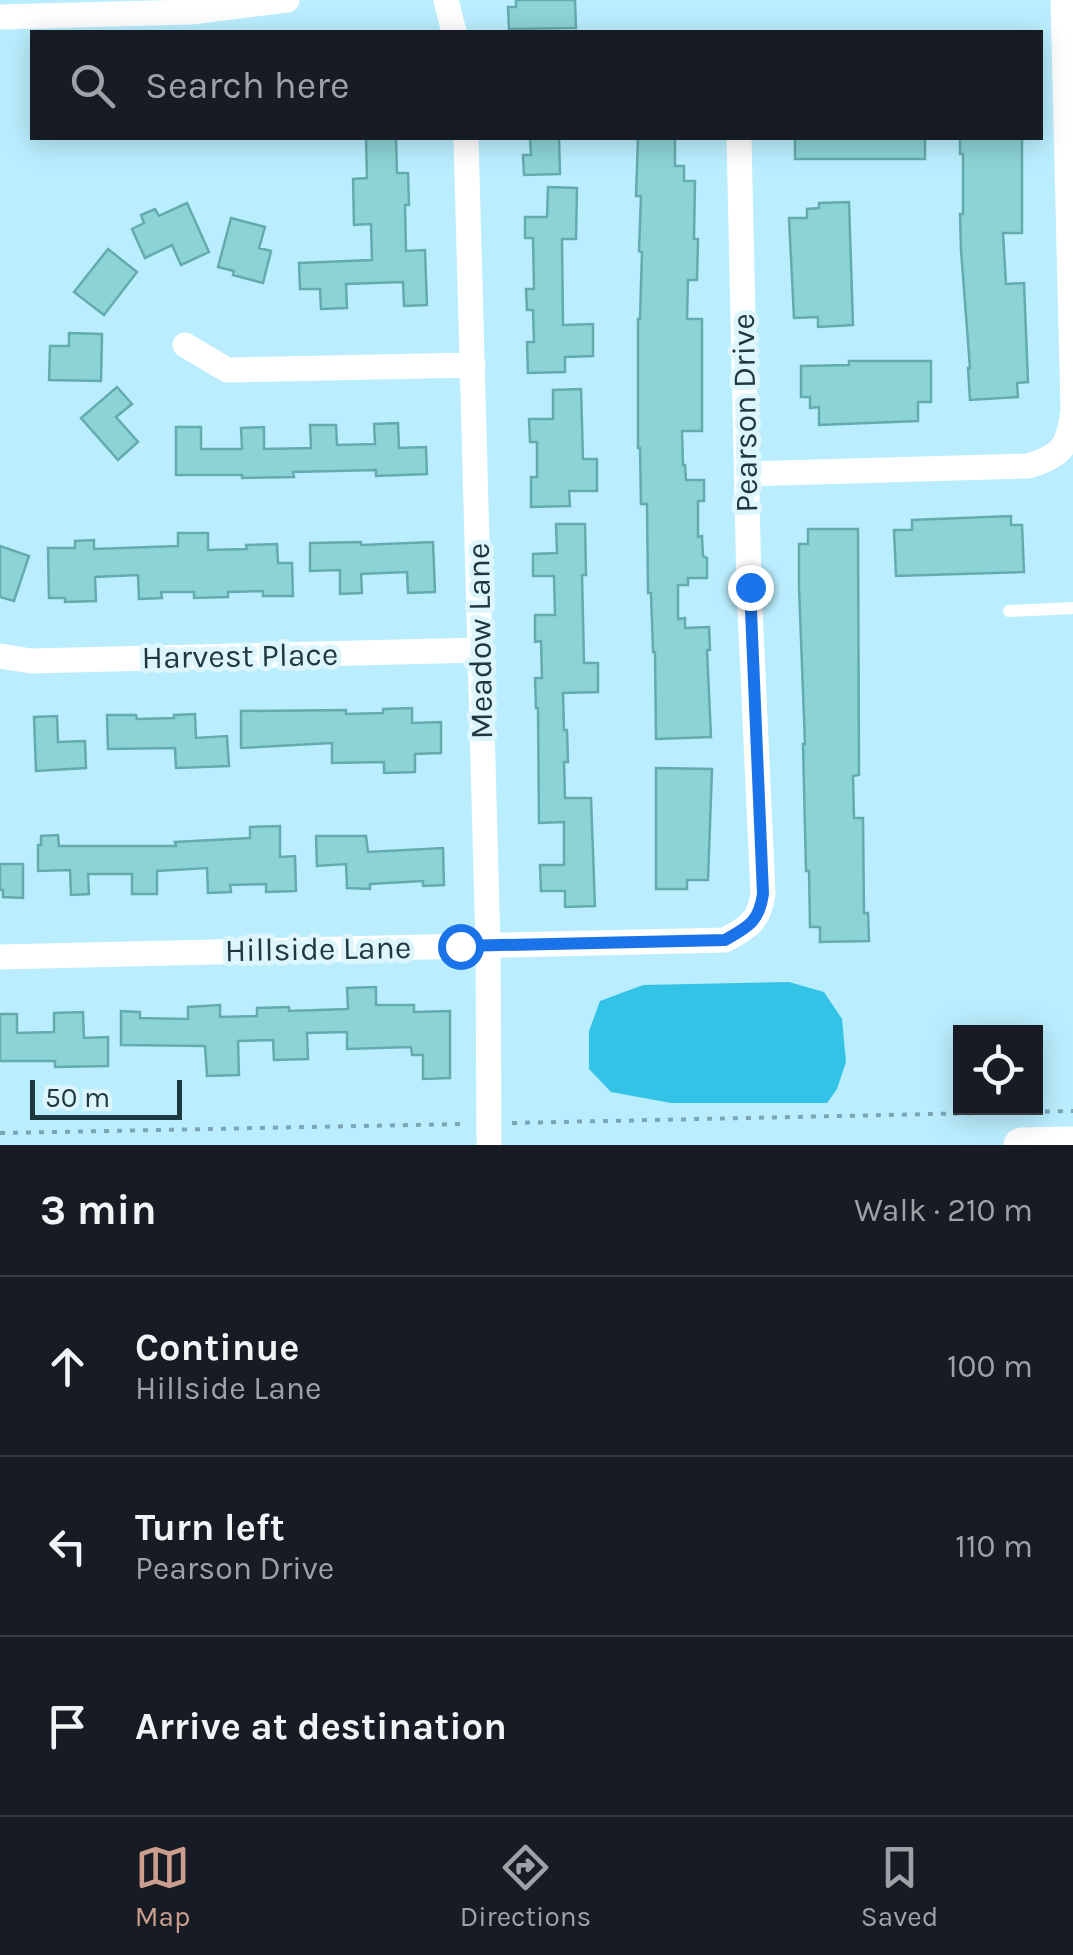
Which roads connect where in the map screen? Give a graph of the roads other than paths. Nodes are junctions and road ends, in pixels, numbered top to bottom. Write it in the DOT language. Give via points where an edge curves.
graph roads {
  1 [pos="287,0"];
  2 [pos="446,0"];
  3 [pos="1063,0"];
  4 [pos="0,17"];
  5 [pos="454,30"];
  6 [pos="1052,52"];
  7 [pos="466,140"];
  8 [pos="739,140"];
  9 [pos="185,345"];
  10 [pos="473,365"];
  11 [pos="747,474"];
  12 [pos="1073,608"];
  13 [pos="1009,611"];
  14 [pos="480,650"];
  15 [pos="0,656"];
  16 [pos="752,925"];
  17 [pos="488,946"];
  18 [pos="0,958"];
  19 [pos="1073,1144"];
  20 [pos="490,1145"];
  21 [pos="1020,1145"];
  1 -- 4 [label="street" via="191,12"];
  2 -- 5 [label="street"];
  3 -- 6 [label="street"];
  6 -- 11 [label="street" via="1073,410 1060,451 1028,466"];
  7 -- 10 [label="street, Meadow Lane"];
  8 -- 11 [label="street, Pearson Drive"];
  9 -- 10 [label="street" via="227,370"];
  10 -- 14 [label="street, Meadow Lane"];
  11 -- 16 [label="street, Pearson Drive" via="763,894"];
  12 -- 13 [label="lane"];
  14 -- 15 [label="street, Harvest Place" via="32,661"];
  14 -- 17 [label="street, Meadow Lane"];
  16 -- 17 [label="street, Hillside Lane" via="725,940"];
  17 -- 18 [label="street, Hillside Lane"];
  17 -- 20 [label="street, Meadow Lane"];
  19 -- 21 [label="main road"];
}
